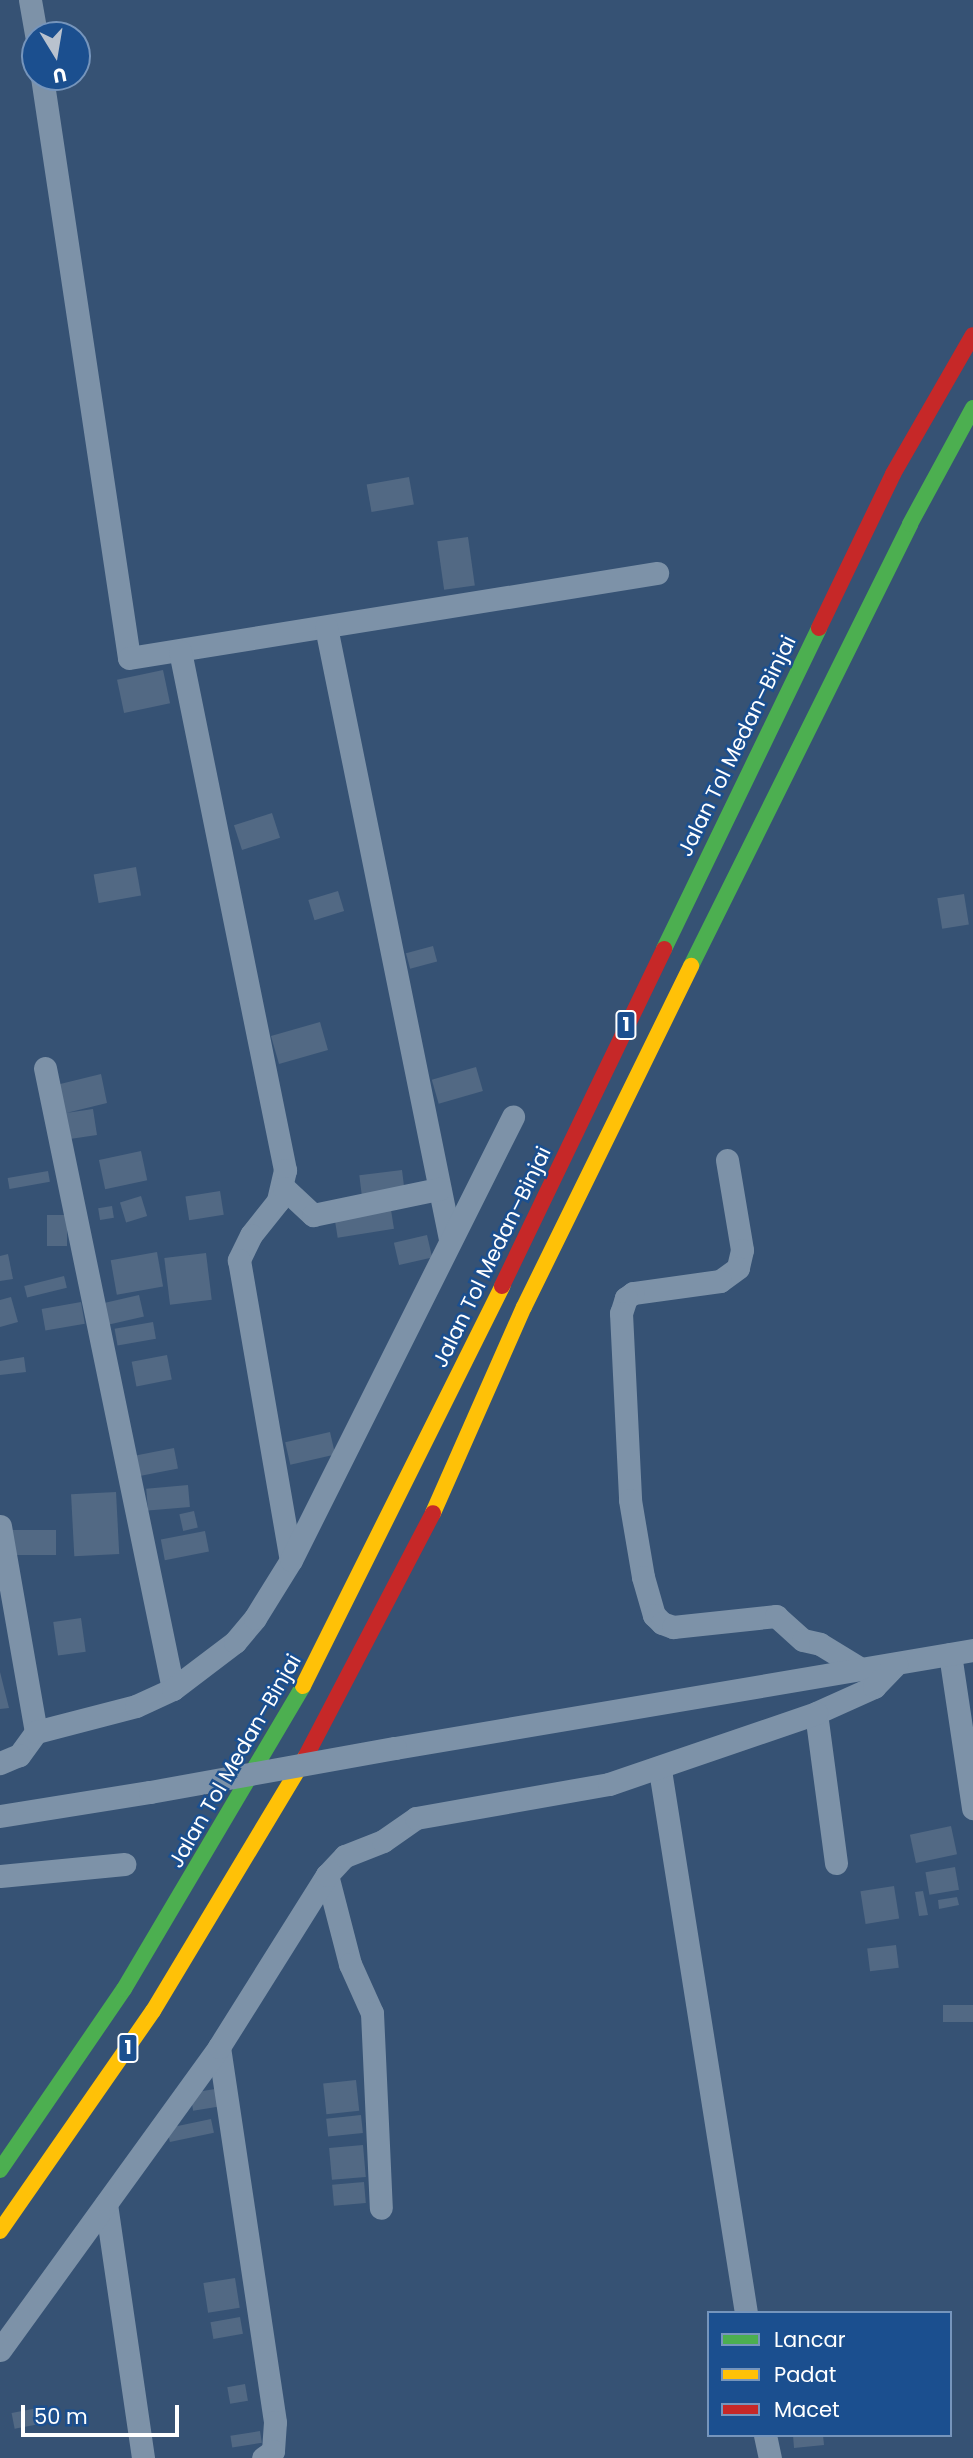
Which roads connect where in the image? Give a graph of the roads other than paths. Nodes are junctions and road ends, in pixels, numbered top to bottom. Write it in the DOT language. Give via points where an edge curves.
graph roads {
  1 [pos="30,0"];
  2 [pos="34,21"];
  3 [pos="44,91"];
  4 [pos="973,335"];
  5 [pos="973,408"];
  6 [pos="657,573"];
  7 [pos="326,626"];
  8 [pos="180,651"];
  9 [pos="45,1069"];
  10 [pos="513,1116"];
  11 [pos="727,1160"];
  12 [pos="284,1188"];
  13 [pos="439,1189"];
  14 [pos="450,1239"];
  15 [pos="0,1526"];
  16 [pos="291,1560"];
  17 [pos="962,1652"];
  18 [pos="895,1664"];
  19 [pos="861,1669"];
  20 [pos="173,1689"];
  21 [pos="816,1713"];
  22 [pos="36,1732"];
  23 [pos="0,1762"];
  24 [pos="660,1770"];
  25 [pos="973,1808"];
  26 [pos="0,1816"];
  27 [pos="836,1863"];
  28 [pos="124,1864"];
  29 [pos="0,1875"];
  30 [pos="327,1875"];
  31 [pos="219,2047"];
  32 [pos="0,2170"];
  33 [pos="106,2204"];
  34 [pos="381,2208"];
  35 [pos="0,2231"];
  36 [pos="746,2311"];
  37 [pos="0,2350"];
  38 [pos="765,2437"];
  39 [pos="143,2458"];
  40 [pos="262,2458"];
  41 [pos="770,2458"];
  1 -- 2 [label="street"];
  3 -- 8 [label="street" via="129,658"];
  4 -- 32 [label="highway, Jalan Tol Medan–Binjai / 1" via="887,486 395,1508 286,1719 124,1989"];
  5 -- 35 [label="highway, 1" via="916,513 605,1139 524,1307 427,1527 332,1714 153,2011"];
  6 -- 7 [label="street"];
  7 -- 8 [label="street"];
  7 -- 13 [label="street"];
  8 -- 12 [label="street" via="281,1142"];
  9 -- 20 [label="street"];
  10 -- 14 [label="street"];
  11 -- 19 [label="street" via="742,1250 738,1268 720,1281 633,1293 621,1312 630,1500 643,1577 654,1615 662,1623 673,1627 776,1616 803,1640 820,1644"];
  12 -- 13 [label="street" via="313,1215"];
  12 -- 16 [label="street" via="241,1250 239,1260"];
  13 -- 14 [label="street"];
  14 -- 16 [label="street"];
  15 -- 22 [label="street"];
  16 -- 20 [label="street" via="256,1618 234,1642"];
  17 -- 18 [label="street"];
  17 -- 25 [label="street"];
  18 -- 19 [label="street"];
  18 -- 21 [label="street" via="874,1686"];
  19 -- 26 [label="street, bridge"];
  20 -- 22 [label="street" via="136,1706"];
  21 -- 24 [label="street"];
  21 -- 27 [label="street"];
  22 -- 23 [label="street" via="19,1755"];
  24 -- 30 [label="street" via="573,1792 416,1818 383,1841 345,1856"];
  24 -- 36 [label="street"];
  28 -- 29 [label="street"];
  30 -- 31 [label="street"];
  30 -- 34 [label="street" via="350,1964 372,2013"];
  31 -- 33 [label="street"];
  31 -- 40 [label="street" via="275,2422 273,2451"];
  33 -- 37 [label="street"];
  33 -- 39 [label="street"];
  38 -- 41 [label="street"];
}
